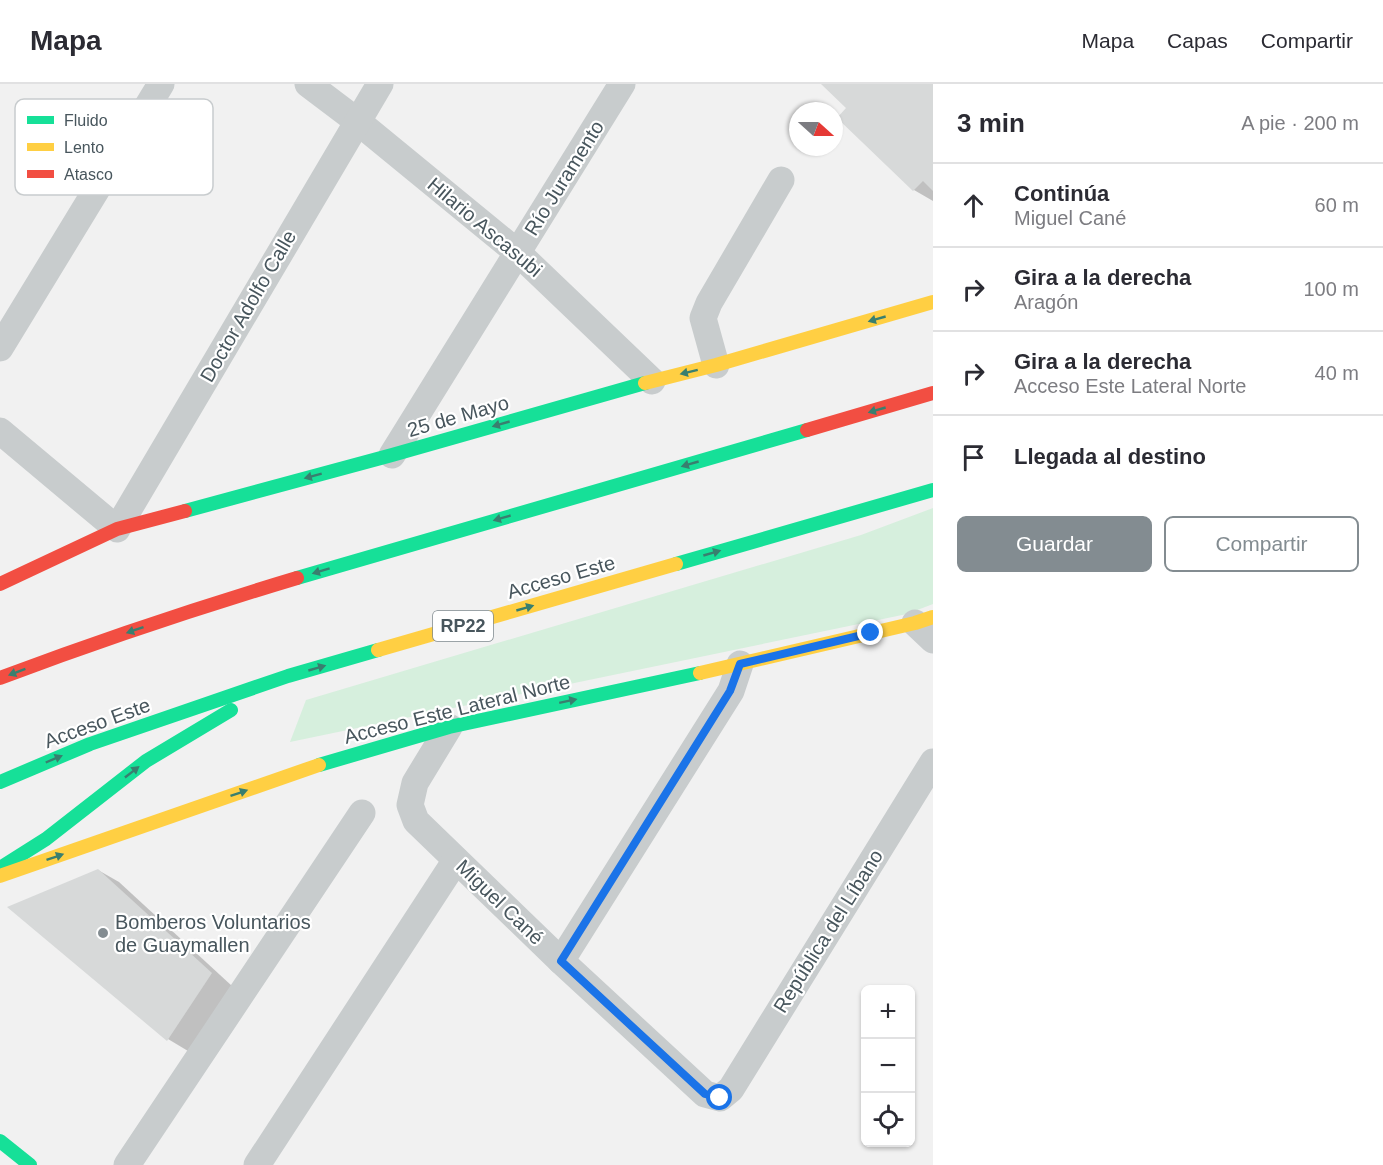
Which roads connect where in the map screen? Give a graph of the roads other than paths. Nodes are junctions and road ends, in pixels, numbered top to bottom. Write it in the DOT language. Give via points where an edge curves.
graph roads {
  1 [pos="161,84"];
  2 [pos="308,84"];
  3 [pos="380,84"];
  4 [pos="622,84"];
  5 [pos="152,99"];
  6 [pos="357,121"];
  7 [pos="781,180"];
  8 [pos="93,195"];
  9 [pos="518,253"];
  10 [pos="933,302"];
  11 [pos="0,348"];
  12 [pos="716,365"];
  13 [pos="652,381"];
  14 [pos="933,393"];
  15 [pos="0,431"];
  16 [pos="392,455"];
  17 [pos="933,490"];
  18 [pos="117,529"];
  19 [pos="0,584"];
  20 [pos="927,627"];
  21 [pos="74,650"];
  22 [pos="26,655"];
  23 [pos="740,664"];
  24 [pos="288,676"];
  25 [pos="0,678"];
  26 [pos="449,727"];
  27 [pos="933,762"];
  28 [pos="0,782"];
  29 [pos="362,813"];
  30 [pos="456,860"];
  31 [pos="0,868"];
  32 [pos="0,876"];
  33 [pos="561,961"];
  34 [pos="720,1098"];
  35 [pos="0,1142"];
  36 [pos="30,1165"];
  37 [pos="127,1165"];
  38 [pos="257,1165"];
  1 -- 5 [label="street"];
  2 -- 6 [label="street, Hilario Ascasubi"];
  3 -- 6 [label="street, Doctor Adolfo Calle"];
  4 -- 9 [label="street, Río Juramento"];
  6 -- 9 [label="street, Hilario Ascasubi"];
  6 -- 18 [label="street, Doctor Adolfo Calle"];
  7 -- 12 [label="street" via="703,318"];
  8 -- 11 [label="street"];
  9 -- 13 [label="street, Hilario Ascasubi"];
  9 -- 16 [label="street, Río Juramento"];
  10 -- 12 [label="main road, 25 de Mayo, one-way"];
  12 -- 13 [label="main road, 25 de Mayo, one-way"];
  13 -- 16 [label="main road, 25 de Mayo, one-way"];
  14 -- 21 [label="main road, one-way" via="343,564"];
  15 -- 18 [label="street"];
  16 -- 18 [label="main road, 25 de Mayo, one-way"];
  24 -- 17 [label="main road, Acceso Este / RP22, one-way"];
  18 -- 19 [label="main road, 25 de Mayo"];
  20 -- 23 [label="main road, Acceso Este Lateral Norte"];
  21 -- 22 [label="main road"];
  21 -- 25 [label="main road, one-way"];
  26 -- 23 [label="main road, Acceso Este Lateral Norte, one-way"];
  23 -- 33 [label="street" via="730,691"];
  28 -- 24 [label="main road, Acceso Este / RP22, one-way" via="90,744"];
  31 -- 24 [label="main road, one-way" via="46,839 146,761"];
  26 -- 30 [label="street, Miguel Cané" via="415,783 410,805 416,821"];
  32 -- 26 [label="main road, Acceso Este Lateral Norte, one-way" via="329,762"];
  27 -- 34 [label="street, República del Líbano" via="731,1089"];
  29 -- 37 [label="street"];
  30 -- 33 [label="street, Miguel Cané"];
  30 -- 38 [label="street"];
  33 -- 34 [label="street, Miguel Cané" via="705,1094"];
  35 -- 36 [label="main road"];
}
